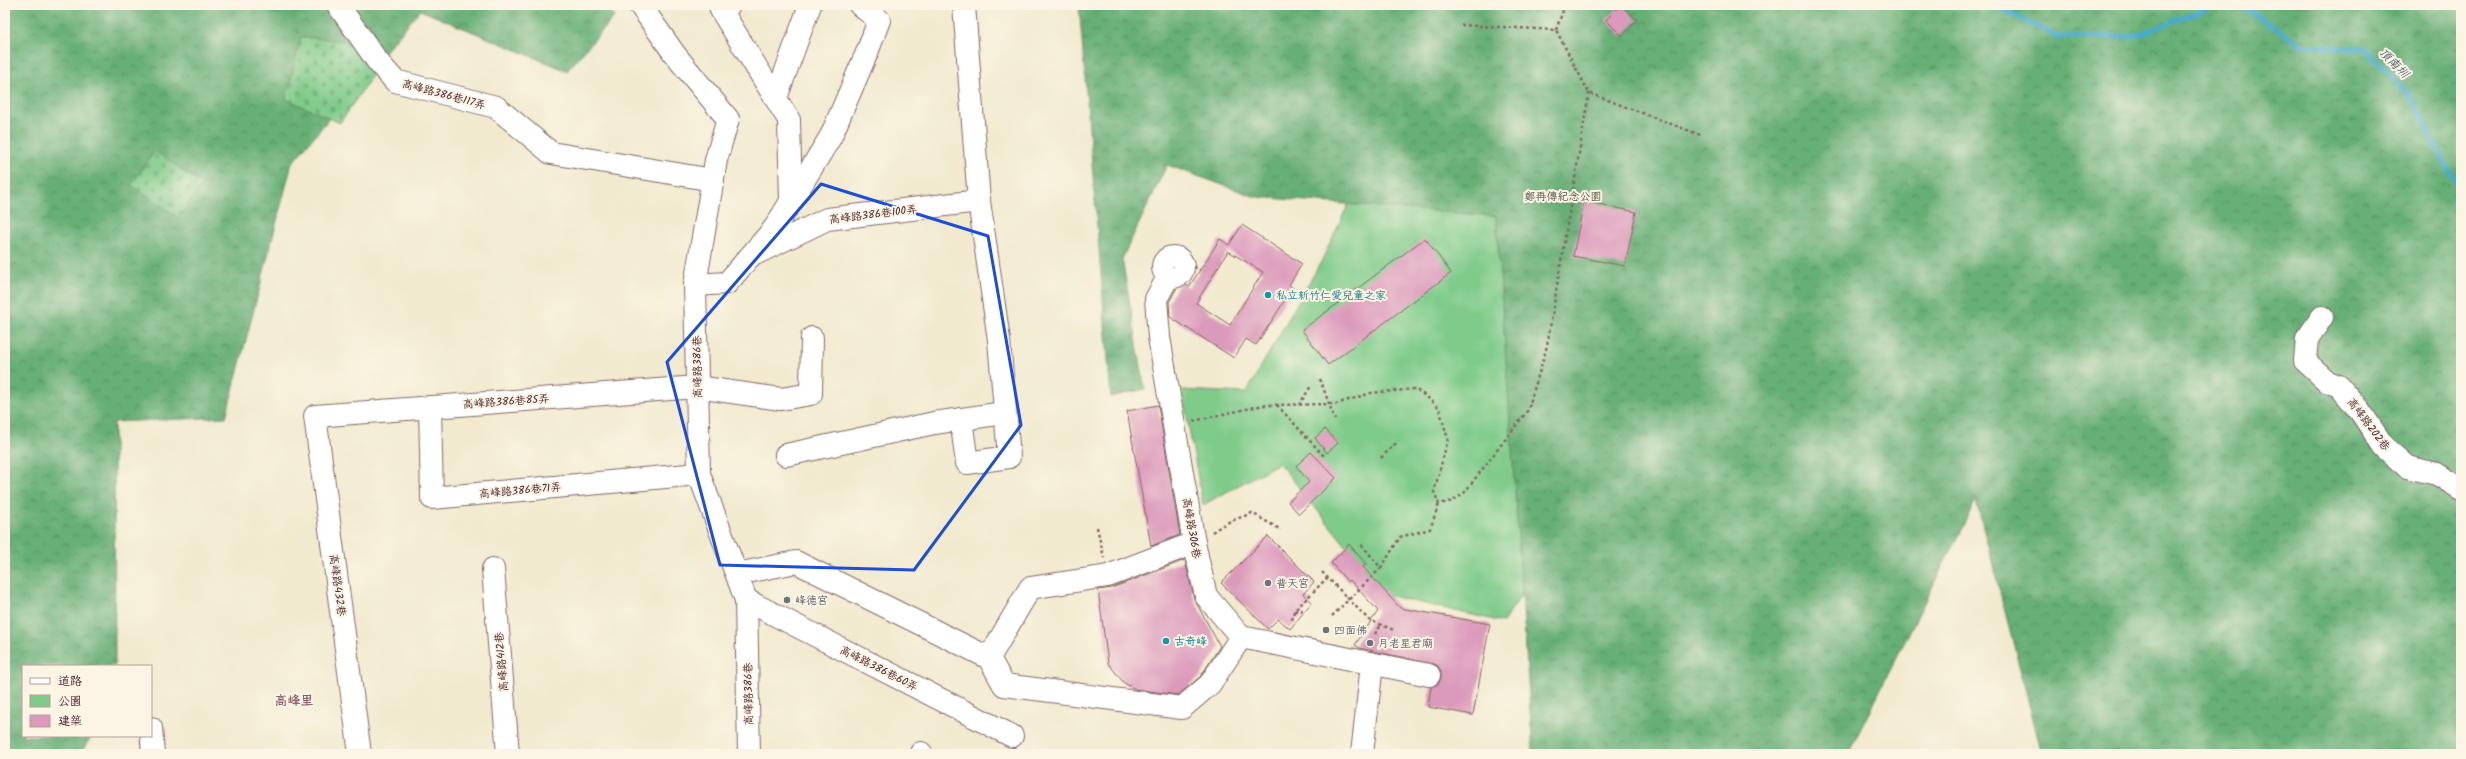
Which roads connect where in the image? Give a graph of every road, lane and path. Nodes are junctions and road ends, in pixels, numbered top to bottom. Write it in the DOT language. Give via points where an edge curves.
graph roads {
  1 [pos="338,5"];
  2 [pos="640,5"];
  3 [pos="729,5"];
  4 [pos="810,5"];
  5 [pos="860,5"];
  6 [pos="964,5"];
  7 [pos="1565,5"];
  8 [pos="1461,25"];
  9 [pos="1556,30"];
  10 [pos="1589,93"];
  11 [pos="776,98"];
  12 [pos="1703,136"];
  13 [pos="713,180"];
  14 [pos="791,201"];
  15 [pos="979,201"];
  16 [pos="750,256"];
  17 [pos="1173,267"];
  18 [pos="1200,270"];
  19 [pos="695,285"];
  20 [pos="2322,316"];
  21 [pos="812,338"];
  22 [pos="1320,379"];
  23 [pos="1311,386"];
  24 [pos="697,387"];
  25 [pos="1330,404"];
  26 [pos="1277,405"];
  27 [pos="1299,405"];
  28 [pos="430,407"];
  29 [pos="1004,413"];
  30 [pos="315,416"];
  31 [pos="962,419"];
  32 [pos="1335,420"];
  33 [pos="1193,421"];
  34 [pos="1398,441"];
  35 [pos="786,455"];
  36 [pos="1324,456"];
  37 [pos="1381,458"];
  38 [pos="699,474"];
  39 [pos="2461,489"];
  40 [pos="1439,504"];
  41 [pos="1097,527"];
  42 [pos="1281,530"];
  43 [pos="1194,543"];
  44 [pos="1361,544"];
  45 [pos="1381,568"];
  46 [pos="493,569"];
  47 [pos="1322,572"];
  48 [pos="737,574"];
  49 [pos="1108,576"];
  50 [pos="1328,577"];
  51 [pos="746,600"];
  52 [pos="1349,600"];
  53 [pos="1304,610"];
  54 [pos="1294,611"];
  55 [pos="1332,616"];
  56 [pos="1292,620"];
  57 [pos="1381,625"];
  58 [pos="1394,630"];
  59 [pos="1375,634"];
  60 [pos="1241,637"];
  61 [pos="989,658"];
  62 [pos="1372,664"];
  63 [pos="1429,675"];
  64 [pos="1012,736"];
  65 [pos="151,737"];
  66 [pos="152,754"];
  67 [pos="360,754"];
  68 [pos="508,754"];
  69 [pos="749,754"];
  70 [pos="1362,754"];
  1 -- 13 [label="street, 高峰路386巷117弄" via="378,62 395,80 496,107 552,153"];
  2 -- 13 [label="street, 高峰路386巷" via="676,56 728,119"];
  3 -- 11 [label="street" via="722,10"];
  4 -- 11 [label="street"];
  5 -- 14 [label="street, 高峰路386巷100弄" via="879,20 831,136"];
  6 -- 15 [label="street"];
  7 -- 9 [label="path"];
  8 -- 9 [label="path"];
  9 -- 10 [label="path"];
  10 -- 12 [label="path"];
  10 -- 40 [label="path" via="1547,346 1528,410 1464,493 1453,501"];
  11 -- 14 [label="street" via="789,120"];
  13 -- 19 [label="street, 高峰路386巷"];
  14 -- 16 [label="street, 高峰路386巷100弄" via="774,229"];
  15 -- 16 [label="street, 高峰路386巷100弄" via="827,219"];
  15 -- 29 [label="street" via="999,340"];
  16 -- 19 [label="street, 高峰路386巷100弄" via="727,283"];
  17 -- 18 [label="path"];
  17 -- 43 [label="street, 高峰路306巷" via="1156,300 1159,337"];
  19 -- 24 [label="street, 高峰路386巷"];
  20 -- 39 [label="street, 高峰路202巷" via="2307,339 2305,361 2328,382 2339,386 2360,410 2384,447 2407,466 2437,474"];
  21 -- 24 [label="street, 高峰路386巷85弄" via="811,394 781,399"];
  22 -- 25 [label="path"];
  23 -- 27 [label="path"];
  24 -- 28 [label="street, 高峰路386巷85弄"];
  24 -- 38 [label="street, 高峰路386巷"];
  25 -- 27 [label="path"];
  25 -- 32 [label="path"];
  25 -- 40 [label="path" via="1371,393 1415,389 1427,396 1439,408 1448,439 1434,492"];
  26 -- 27 [label="path"];
  26 -- 33 [label="path" via="1264,405"];
  26 -- 36 [label="path"];
  28 -- 30 [label="street, 高峰路386巷85弄"];
  28 -- 38 [label="street, 高峰路386巷71弄" via="432,498"];
  29 -- 31 [label="street"];
  29 -- 31 [label="street" via="1009,457 967,463"];
  30 -- 67 [label="street, 高峰路432巷"];
  31 -- 35 [label="street"];
  34 -- 37 [label="path"];
  38 -- 48 [label="street, 高峰路386巷"];
  40 -- 45 [label="path" via="1430,529 1400,537"];
  41 -- 49 [label="path"];
  42 -- 43 [label="path" via="1252,513 1226,523"];
  43 -- 49 [label="street"];
  43 -- 60 [label="street, 高峰路306巷" via="1206,596"];
  44 -- 45 [label="path"];
  45 -- 52 [label="path"];
  46 -- 68 [label="street, 高峰路412巷"];
  47 -- 50 [label="path"];
  48 -- 51 [label="street, 高峰路386巷"];
  48 -- 61 [label="street" via="796,562"];
  49 -- 61 [label="street" via="1030,588"];
  50 -- 52 [label="path"];
  50 -- 54 [label="path"];
  51 -- 64 [label="street, 高峰路386巷60弄"];
  51 -- 69 [label="street, 高峰路386巷"];
  52 -- 55 [label="path"];
  52 -- 57 [label="path" via="1369,620"];
  53 -- 54 [label="path"];
  54 -- 56 [label="path"];
  57 -- 58 [label="path"];
  57 -- 59 [label="path"];
  60 -- 61 [label="street" via="1210,684 1182,708 1004,685"];
  60 -- 62 [label="street"];
  62 -- 63 [label="street"];
  62 -- 70 [label="street"];
  65 -- 66 [label="street"];
}
